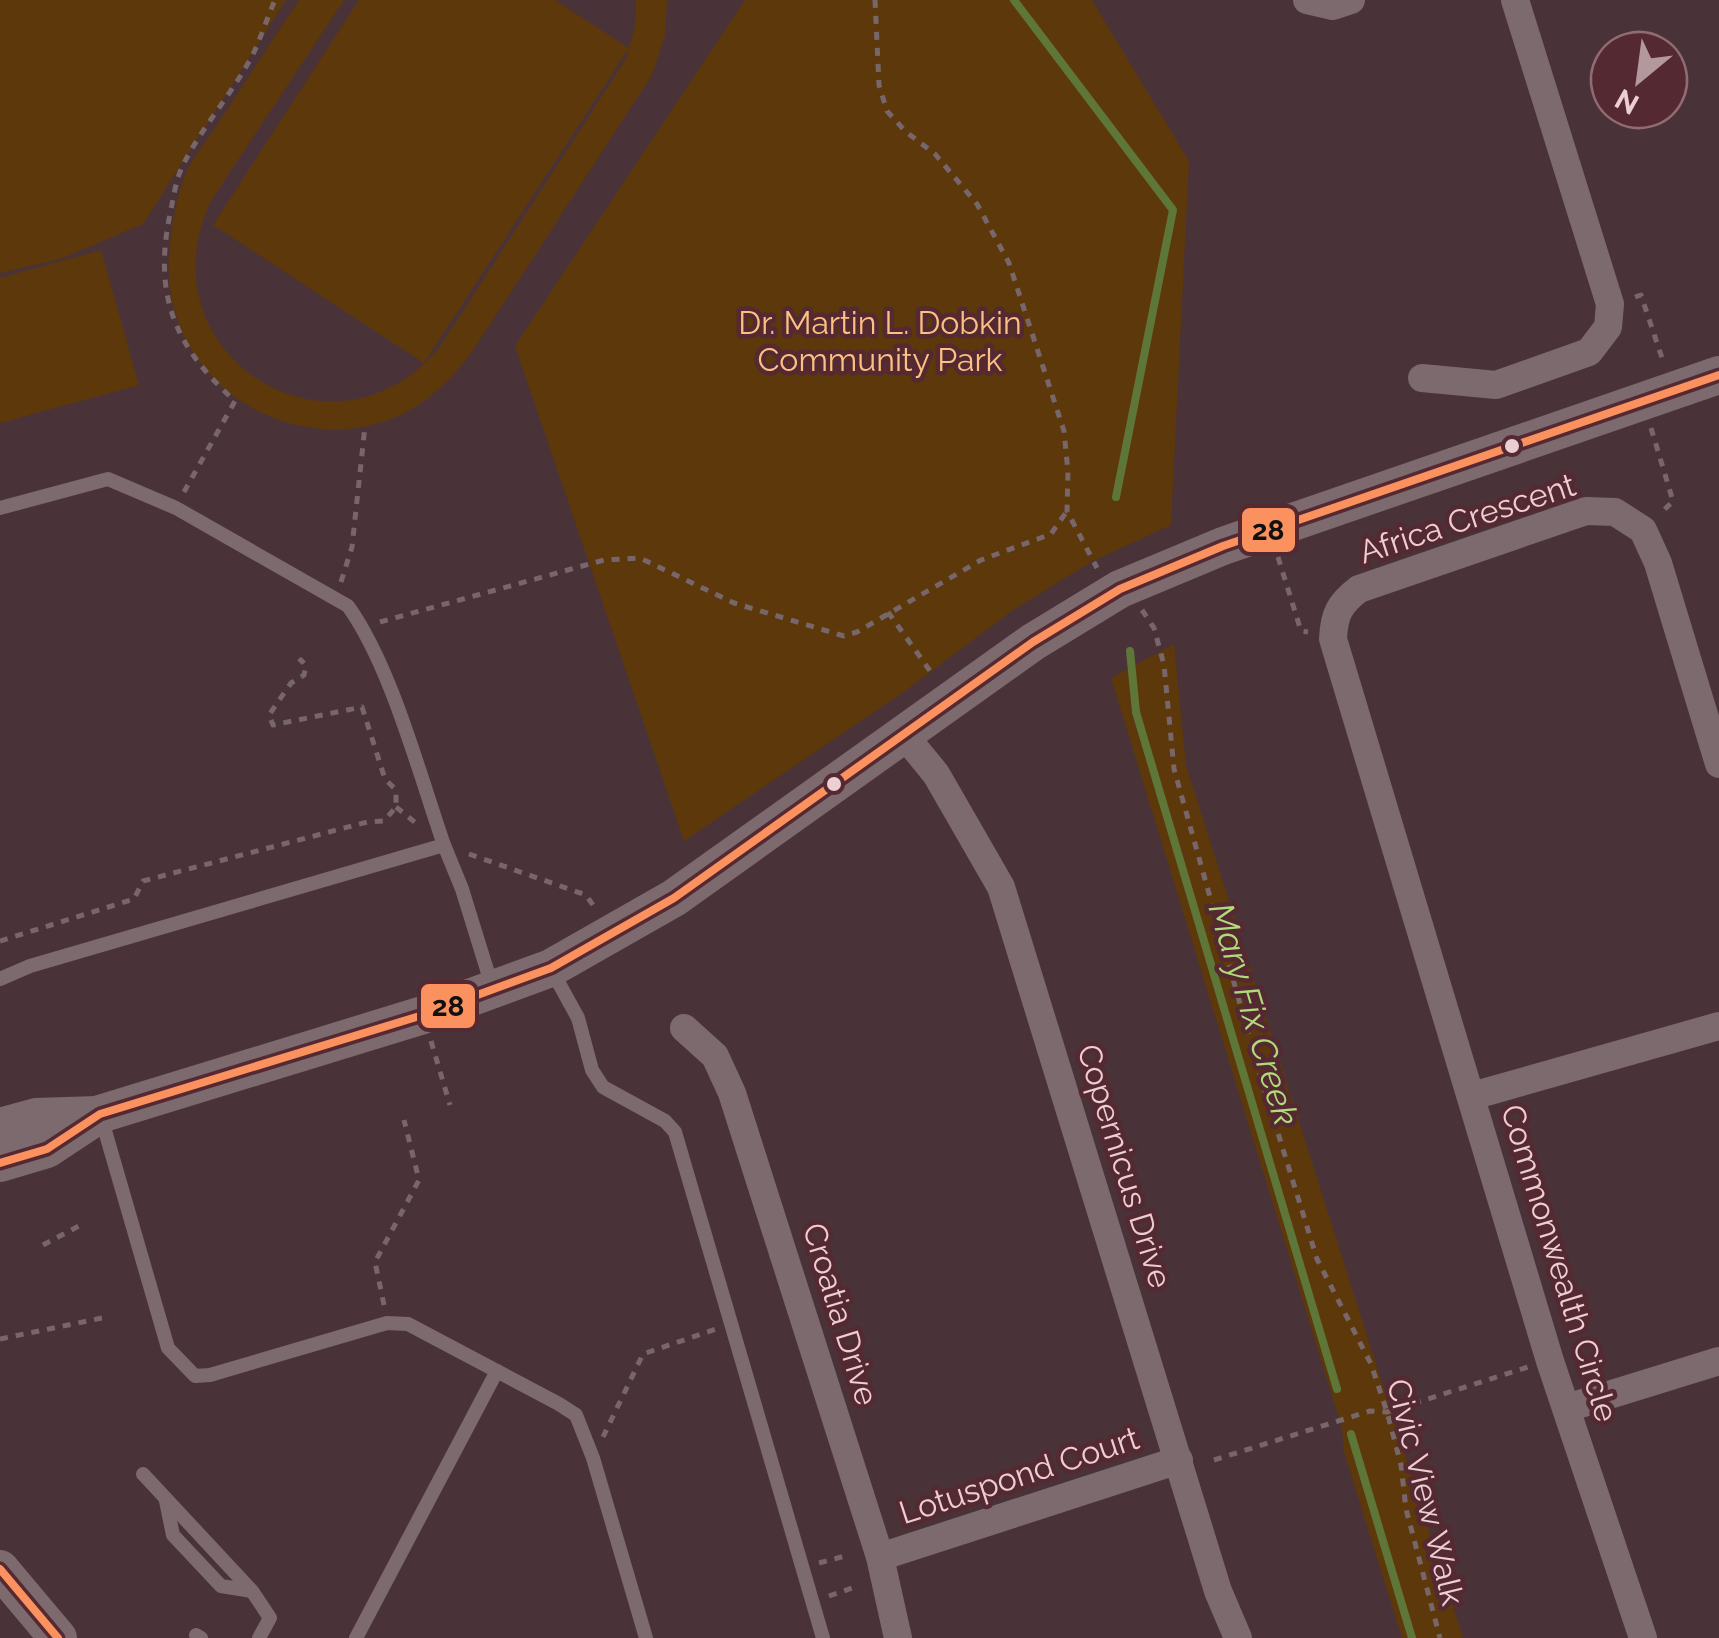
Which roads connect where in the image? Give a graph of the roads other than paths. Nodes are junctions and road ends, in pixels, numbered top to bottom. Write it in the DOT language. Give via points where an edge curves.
graph roads {
  1 [pos="1307,0"];
  2 [pos="1351,0"];
  3 [pos="1515,0"];
  4 [pos="1719,375"];
  5 [pos="1422,378"];
  6 [pos="0,508"];
  7 [pos="904,735"];
  8 [pos="1719,764"];
  9 [pos="444,845"];
  10 [pos="551,968"];
  11 [pos="0,979"];
  12 [pos="494,991"];
  13 [pos="1719,1026"];
  14 [pos="684,1028"];
  15 [pos="1472,1096"];
  16 [pos="100,1114"];
  17 [pos="0,1127"];
  18 [pos="0,1163"];
  19 [pos="1719,1361"];
  20 [pos="497,1371"];
  21 [pos="1567,1408"];
  22 [pos="1179,1460"];
  23 [pos="142,1474"];
  24 [pos="880,1556"];
  25 [pos="0,1568"];
  26 [pos="58,1638"];
  27 [pos="258,1638"];
  28 [pos="356,1638"];
  29 [pos="646,1638"];
  30 [pos="823,1638"];
  31 [pos="898,1638"];
  32 [pos="1238,1638"];
  33 [pos="1643,1638"];
  1 -- 2 [label="street" via="1333,6"];
  3 -- 5 [label="street" via="1610,304 1608,327 1589,352 1496,385"];
  4 -- 7 [label="street" via="1169,568 1077,614"];
  6 -- 9 [label="lane" via="108,479 176,508 348,606 386,681"];
  7 -- 10 [label="street" via="716,870"];
  7 -- 22 [label="street, Copernicus Drive" via="936,774 1001,888"];
  8 -- 15 [label="street, Africa Crescent" via="1658,563 1643,530 1614,512 1586,511 1345,599 1334,615 1333,639"];
  9 -- 11 [label="lane"];
  9 -- 12 [label="lane"];
  10 -- 12 [label="street"];
  10 -- 30 [label="lane" via="604,1087 675,1132"];
  12 -- 16 [label="street"];
  13 -- 15 [label="street, Commonwealth Circle"];
  14 -- 24 [label="street, Croatia Drive" via="716,1056 732,1093"];
  15 -- 21 [label="street, Commonwealth Circle"];
  16 -- 17 [label="street" via="36,1117"];
  16 -- 18 [label="street" via="47,1149"];
  16 -- 20 [label="lane" via="168,1348 195,1376 388,1323 408,1324"];
  19 -- 21 [label="street"];
  20 -- 28 [label="lane"];
  20 -- 29 [label="lane" via="576,1416"];
  21 -- 33 [label="street, Commonwealth Circle"];
  22 -- 24 [label="street, Lotuspond Court"];
  22 -- 32 [label="street, Copernicus Drive"];
  23 -- 27 [label="lane" via="166,1500 173,1534 221,1586 252,1591 270,1618"];
  24 -- 31 [label="street, Croatia Drive"];
  25 -- 26 [label="street"];
}
